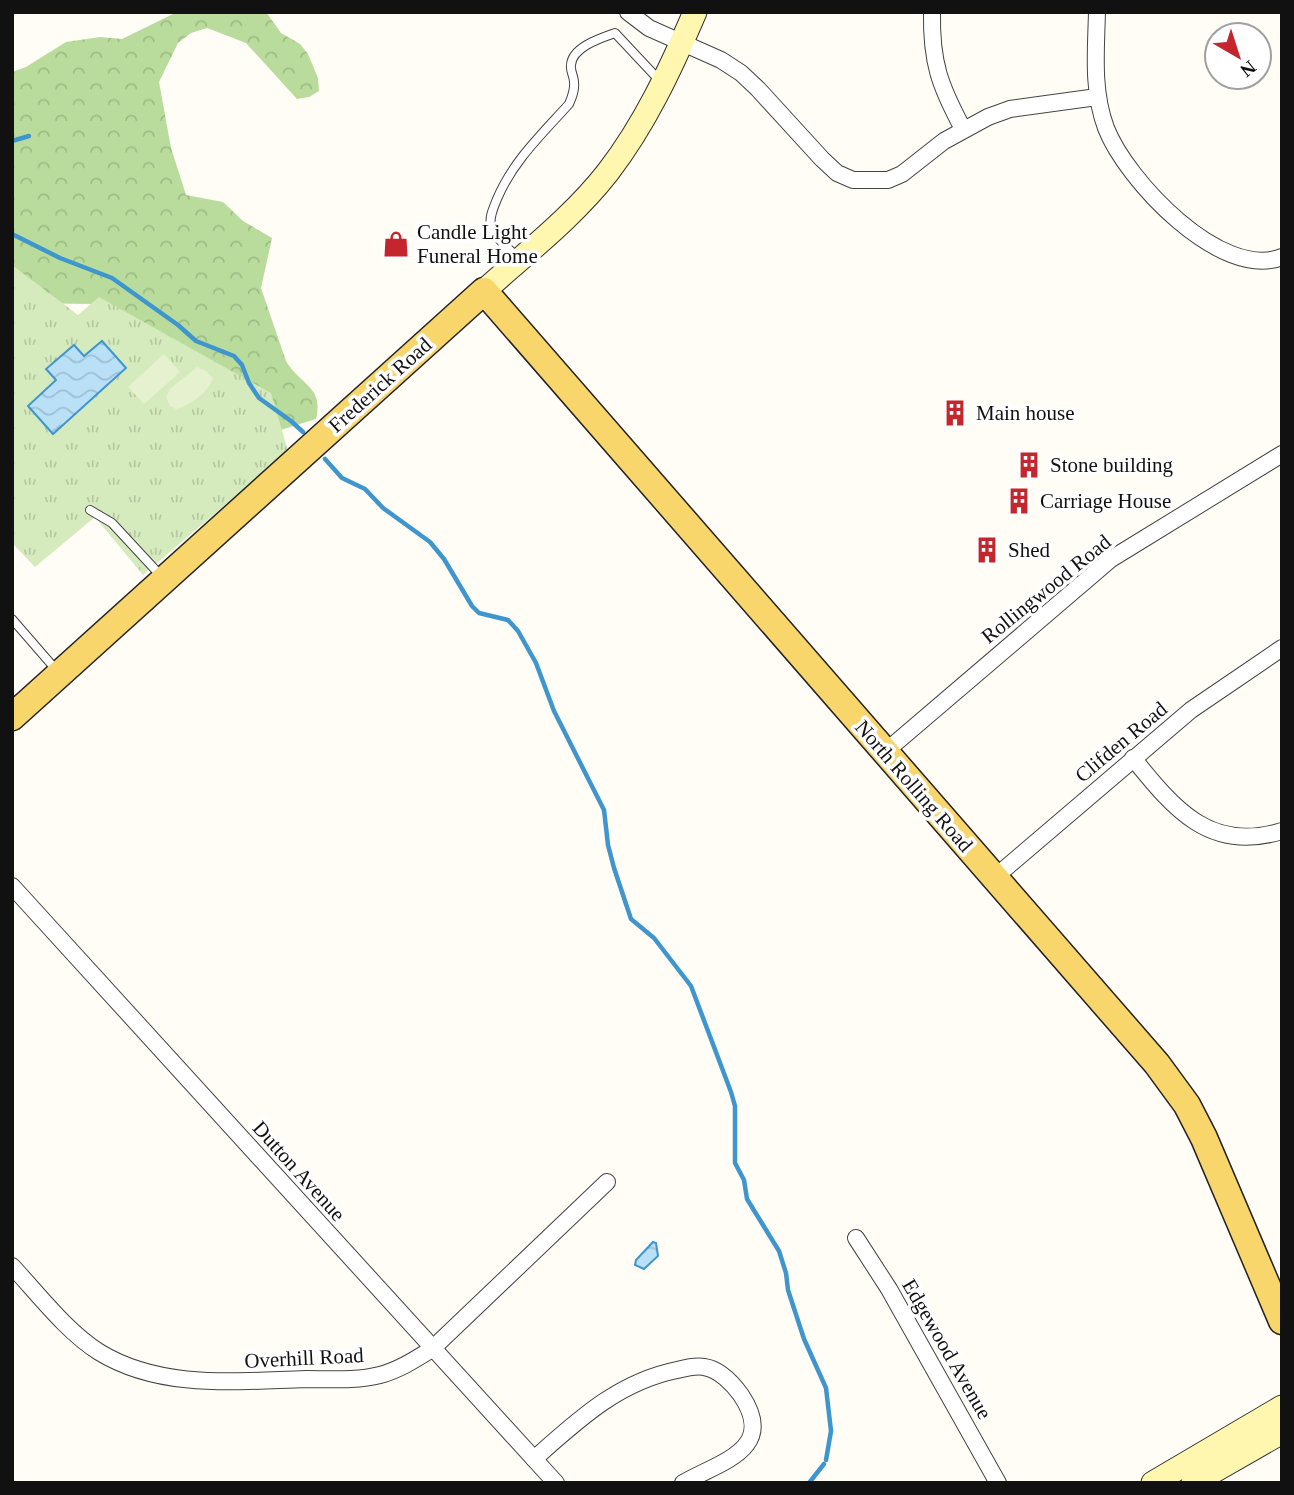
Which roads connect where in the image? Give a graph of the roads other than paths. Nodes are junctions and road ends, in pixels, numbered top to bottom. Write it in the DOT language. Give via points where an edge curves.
graph roads {
  1 [pos="628,12"];
  2 [pos="695,12"];
  3 [pos="932,12"];
  4 [pos="1097,12"];
  5 [pos="682,41"];
  6 [pos="662,83"];
  7 [pos="1097,97"];
  8 [pos="963,129"];
  9 [pos="1282,257"];
  10 [pos="519,259"];
  11 [pos="484,291"];
  12 [pos="1282,454"];
  13 [pos="90,510"];
  14 [pos="164,579"];
  15 [pos="12,619"];
  16 [pos="1282,648"];
  17 [pos="60,674"];
  18 [pos="12,717"];
  19 [pos="885,752"];
  20 [pos="1133,758"];
  21 [pos="1282,831"];
  22 [pos="994,878"];
  23 [pos="12,886"];
  24 [pos="607,1182"];
  25 [pos="856,1238"];
  26 [pos="12,1266"];
  27 [pos="1282,1321"];
  28 [pos="432,1349"];
  29 [pos="1282,1407"];
  30 [pos="1282,1432"];
  31 [pos="534,1459"];
  32 [pos="556,1483"];
  33 [pos="683,1483"];
  34 [pos="998,1483"];
  35 [pos="1153,1483"];
  36 [pos="1193,1483"];
  1 -- 5 [label="street"];
  2 -- 5 [label="main road, Frederick Road"];
  3 -- 8 [label="street" via="937,77"];
  4 -- 7 [label="street"];
  5 -- 6 [label="main road, Frederick Road"];
  5 -- 8 [label="street" via="741,73 836,173 853,180 888,180 902,174"];
  6 -- 10 [label="main road, Frederick Road" via="607,173 556,228"];
  6 -- 10 [label="lane" via="615,33 594,41 571,60 574,82 569,104 520,158 506,179 490,221 493,231"];
  7 -- 8 [label="street" via="1010,109"];
  7 -- 9 [label="street" via="1116,150 1152,198 1228,254 1255,262"];
  10 -- 11 [label="main road, Frederick Road"];
  11 -- 14 [label="main road, Frederick Road"];
  11 -- 19 [label="main road, North Rolling Road"];
  12 -- 19 [label="street, Rollingwood Road" via="1111,559"];
  13 -- 14 [label="lane" via="112,523"];
  14 -- 17 [label="main road, Frederick Road"];
  15 -- 17 [label="lane"];
  16 -- 20 [label="street, Clifden Road" via="1191,710"];
  17 -- 18 [label="main road, Frederick Road"];
  19 -- 22 [label="main road, North Rolling Road"];
  20 -- 21 [label="street" via="1164,797 1203,828 1249,837"];
  20 -- 22 [label="street, Clifden Road"];
  22 -- 27 [label="main road, North Rolling Road" via="1143,1046 1187,1105"];
  23 -- 28 [label="street, Dutton Avenue"];
  24 -- 28 [label="street, Overhill Road"];
  25 -- 34 [label="street, Edgewood Avenue"];
  26 -- 28 [label="street, Overhill Road" via="97,1351 167,1377 234,1383 356,1378 380,1375"];
  28 -- 31 [label="street, Dutton Avenue"];
  29 -- 35 [label="main road"];
  30 -- 36 [label="main road"];
  31 -- 32 [label="street, Dutton Avenue"];
  31 -- 33 [label="street" via="609,1397 665,1372 704,1367 736,1389 753,1427 742,1452"];
}
